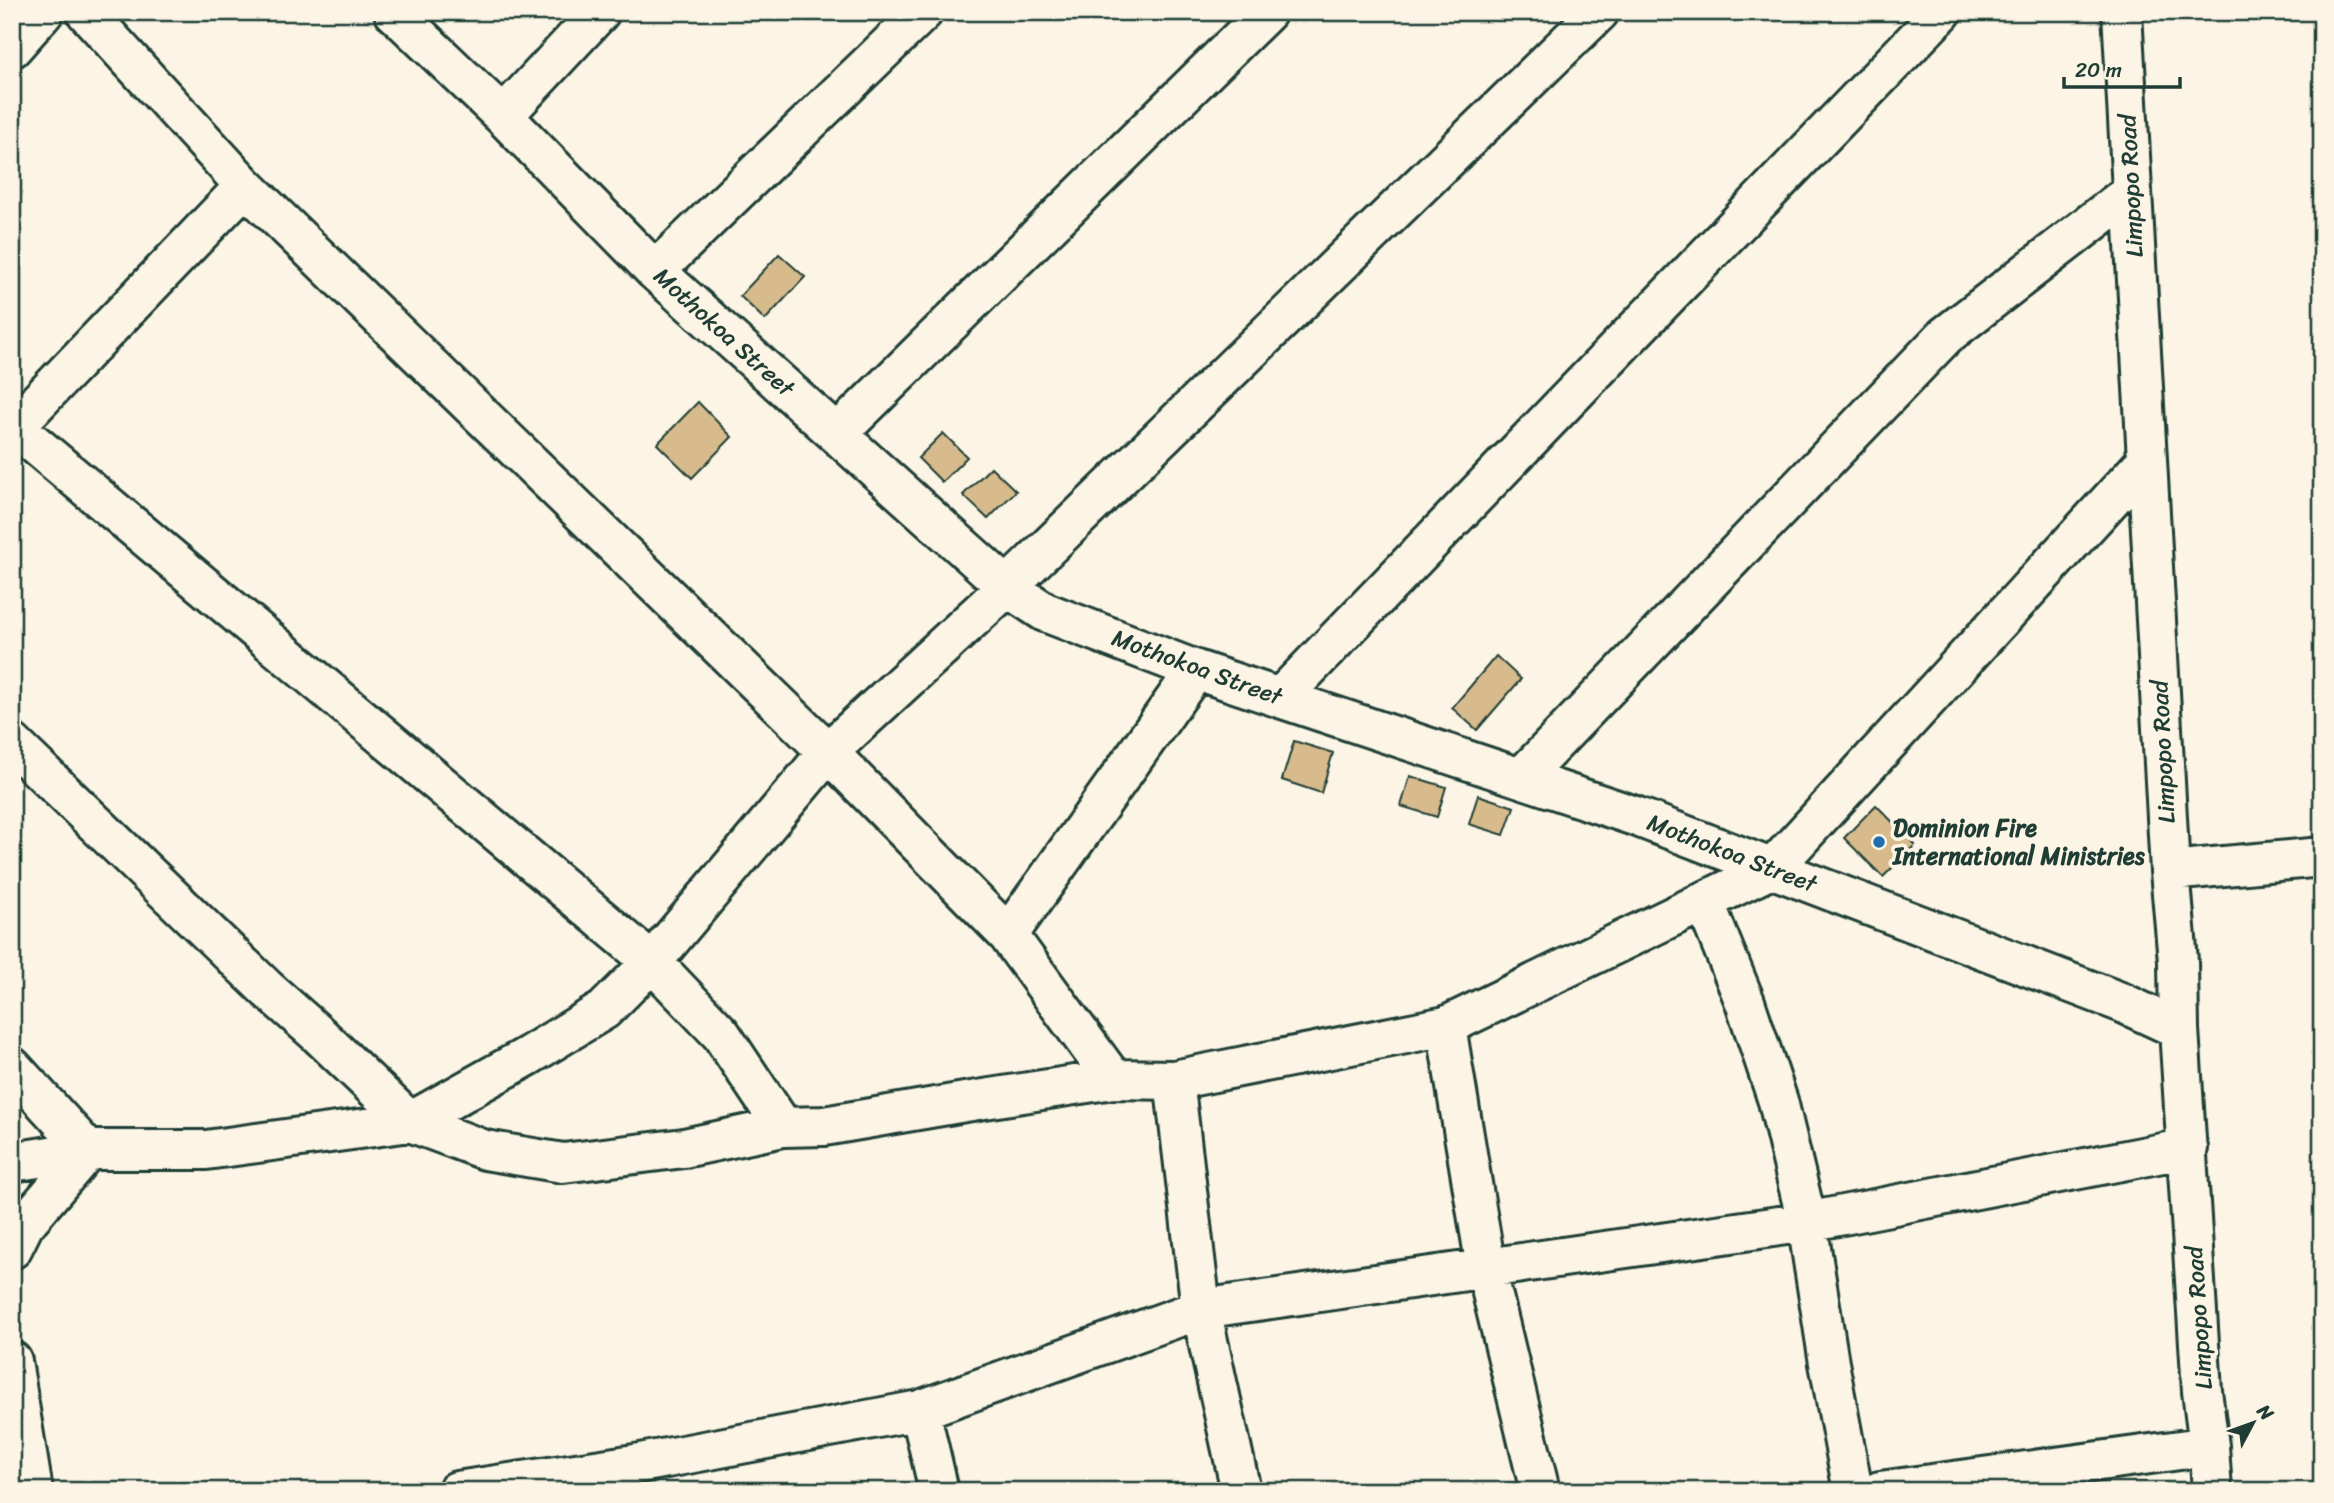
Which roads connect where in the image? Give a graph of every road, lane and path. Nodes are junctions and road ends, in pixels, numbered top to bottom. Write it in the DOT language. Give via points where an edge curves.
graph roads {
  1 [pos="44,12"];
  2 [pos="86,12"];
  3 [pos="394,12"];
  4 [pos="600,12"];
  5 [pos="923,12"];
  6 [pos="1267,12"];
  7 [pos="1599,12"];
  8 [pos="1942,12"];
  9 [pos="2122,12"];
  10 [pos="12,48"];
  11 [pos="503,116"];
  12 [pos="245,186"];
  13 [pos="2131,192"];
  14 [pos="655,271"];
  15 [pos="13,426"];
  16 [pos="837,434"];
  17 [pos="2146,461"];
  18 [pos="1007,587"];
  19 [pos="1196,670"];
  20 [pos="1280,698"];
  21 [pos="12,743"];
  22 [pos="828,752"];
  23 [pos="1521,778"];
  24 [pos="2322,857"];
  25 [pos="1773,868"];
  26 [pos="2170,871"];
  27 [pos="1704,901"];
  28 [pos="1008,935"];
  29 [pos="652,962"];
  30 [pos="1446,1026"];
  31 [pos="2179,1029"];
  32 [pos="12,1067"];
  33 [pos="1113,1079"];
  34 [pos="1174,1080"];
  35 [pos="410,1122"];
  36 [pos="783,1127"];
  37 [pos="2189,1148"];
  38 [pos="88,1150"];
  39 [pos="12,1161"];
  40 [pos="1807,1222"];
  41 [pos="12,1249"];
  42 [pos="1486,1268"];
  43 [pos="1201,1309"];
  44 [pos="12,1361"];
  45 [pos="919,1410"];
  46 [pos="2209,1446"];
  47 [pos="33,1491"];
  48 [pos="457,1491"];
  49 [pos="939,1491"];
  50 [pos="1241,1491"];
  51 [pos="1540,1491"];
  52 [pos="1853,1491"];
  53 [pos="1880,1491"];
  54 [pos="2212,1491"];
  1 -- 10 [label="street"];
  2 -- 12 [label="street"];
  3 -- 11 [label="street, Mothokoa Street"];
  4 -- 11 [label="street"];
  5 -- 14 [label="street"];
  6 -- 16 [label="street"];
  7 -- 18 [label="street"];
  8 -- 20 [label="street"];
  9 -- 13 [label="street, Limpopo Road"];
  11 -- 14 [label="street, Mothokoa Street"];
  12 -- 15 [label="street"];
  12 -- 22 [label="street"];
  13 -- 17 [label="street, Limpopo Road"];
  13 -- 23 [label="street" via="1945,336"];
  14 -- 16 [label="street, Mothokoa Street"];
  15 -- 29 [label="street"];
  16 -- 18 [label="street, Mothokoa Street"];
  17 -- 25 [label="street"];
  17 -- 26 [label="street, Limpopo Road"];
  18 -- 19 [label="street, Mothokoa Street" via="1045,612"];
  18 -- 22 [label="street"];
  19 -- 20 [label="street, Mothokoa Street"];
  19 -- 28 [label="street"];
  20 -- 23 [label="street, Mothokoa Street"];
  21 -- 35 [label="street"];
  22 -- 28 [label="street"];
  22 -- 29 [label="street"];
  23 -- 25 [label="street, Mothokoa Street"];
  24 -- 26 [label="street"];
  25 -- 27 [label="street"];
  25 -- 31 [label="street, Mothokoa Street" via="2123,1003"];
  26 -- 31 [label="street, Limpopo Road"];
  27 -- 30 [label="street"];
  27 -- 40 [label="street" via="1778,1101"];
  28 -- 33 [label="street"];
  29 -- 35 [label="street" via="604,1010"];
  29 -- 36 [label="street" via="721,1034"];
  30 -- 34 [label="street"];
  30 -- 42 [label="street"];
  31 -- 37 [label="street, Limpopo Road"];
  32 -- 38 [label="street"];
  33 -- 34 [label="street"];
  33 -- 36 [label="street" via="824,1126"];
  34 -- 43 [label="street"];
  35 -- 36 [label="street" via="485,1150 563,1163 684,1148"];
  35 -- 38 [label="street" via="206,1150"];
  37 -- 40 [label="street"];
  37 -- 46 [label="street, Limpopo Road"];
  38 -- 39 [label="street"];
  38 -- 41 [label="street" via="24,1225"];
  40 -- 42 [label="street"];
  40 -- 52 [label="street"];
  42 -- 43 [label="street"];
  42 -- 51 [label="street"];
  43 -- 45 [label="street"];
  43 -- 50 [label="street"];
  44 -- 47 [label="street"];
  45 -- 48 [label="street" via="635,1464"];
  45 -- 49 [label="street"];
  46 -- 53 [label="street"];
  46 -- 54 [label="street, Limpopo Road"];
}
